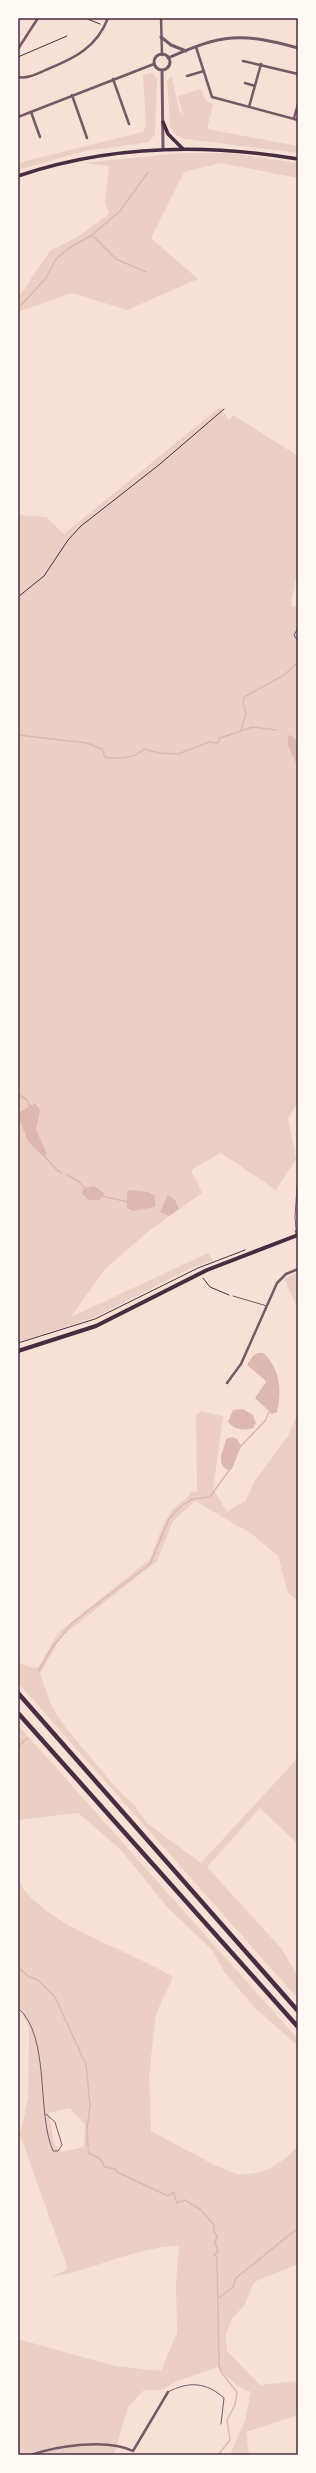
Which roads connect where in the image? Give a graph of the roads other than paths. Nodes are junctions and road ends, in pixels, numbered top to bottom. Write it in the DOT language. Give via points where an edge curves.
graph roads {
  1 [pos="38,18"];
  2 [pos="108,18"];
  3 [pos="161,18"];
  4 [pos="161,37"];
  5 [pos="196,47"];
  6 [pos="298,48"];
  7 [pos="18,49"];
  8 [pos="186,51"];
  9 [pos="162,55"];
  10 [pos="168,58"];
  11 [pos="243,61"];
  12 [pos="154,64"];
  13 [pos="261,64"];
  14 [pos="162,70"];
  15 [pos="204,71"];
  16 [pos="298,74"];
  17 [pos="187,76"];
  18 [pos="18,78"];
  19 [pos="113,79"];
  20 [pos="245,82"];
  21 [pos="254,86"];
  22 [pos="72,95"];
  23 [pos="298,104"];
  24 [pos="249,107"];
  25 [pos="31,112"];
  26 [pos="18,117"];
  27 [pos="294,118"];
  28 [pos="298,120"];
  29 [pos="163,122"];
  30 [pos="129,124"];
  31 [pos="40,137"];
  32 [pos="87,138"];
  33 [pos="163,148"];
  34 [pos="182,148"];
  35 [pos="298,159"];
  36 [pos="18,176"];
  37 [pos="298,628"];
  38 [pos="298,642"];
  39 [pos="298,1174"];
  40 [pos="297,1235"];
  41 [pos="298,1269"];
  42 [pos="233,1296"];
  43 [pos="266,1306"];
  44 [pos="18,1351"];
  45 [pos="227,1383"];
  46 [pos="18,1693"];
  47 [pos="18,1713"];
  48 [pos="18,2008"];
  49 [pos="298,2011"];
  50 [pos="298,2027"];
  51 [pos="46,2114"];
  52 [pos="168,2392"];
  53 [pos="221,2424"];
  54 [pos="30,2455"];
  1 -- 7 [label="street"];
  2 -- 18 [label="street" via="92,45 81,54 30,77"];
  3 -- 4 [label="street"];
  4 -- 8 [label="street" via="171,45"];
  4 -- 9 [label="street"];
  5 -- 6 [label="street" via="218,39 239,36"];
  5 -- 8 [label="street"];
  5 -- 15 [label="street"];
  8 -- 10 [label="street"];
  9 -- 10 [label="street"];
  9 -- 12 [label="street" via="155,58"];
  10 -- 14 [label="street" via="168,66"];
  11 -- 13 [label="street"];
  12 -- 14 [label="street"];
  12 -- 19 [label="street"];
  13 -- 16 [label="street"];
  13 -- 21 [label="street"];
  14 -- 29 [label="street"];
  15 -- 17 [label="street"];
  15 -- 24 [label="street" via="212,97"];
  19 -- 22 [label="street"];
  19 -- 30 [label="street"];
  20 -- 21 [label="street"];
  21 -- 24 [label="street"];
  22 -- 25 [label="street"];
  22 -- 32 [label="street"];
  23 -- 27 [label="street"];
  24 -- 27 [label="street"];
  25 -- 26 [label="street"];
  25 -- 31 [label="street"];
  27 -- 28 [label="street"];
  29 -- 33 [label="street"];
  29 -- 34 [label="main road" via="168,134"];
  33 -- 34 [label="main road"];
  33 -- 36 [label="main road" via="88,157"];
  34 -- 35 [label="main road" via="215,148"];
  37 -- 38 [label="lane" via="294,635"];
  39 -- 40 [label="lane" via="294,1217"];
  40 -- 44 [label="main road" via="200,1273 96,1326"];
  41 -- 43 [label="street" via="280,1280"];
  42 -- 43 [label="lane"];
  43 -- 45 [label="street" via="241,1364"];
  46 -- 49 [label="highway"];
  47 -- 50 [label="highway"];
  48 -- 51 [label="lane" via="28,2018 34,2030"];
  51 -- 51 [label="lane" via="51,2146 53,2151 58,2151 62,2145 55,2122"];
  52 -- 53 [label="lane" via="196,2383 214,2390 224,2398"];
  52 -- 54 [label="street" via="133,2451 125,2447 81,2444 51,2448"];
}
